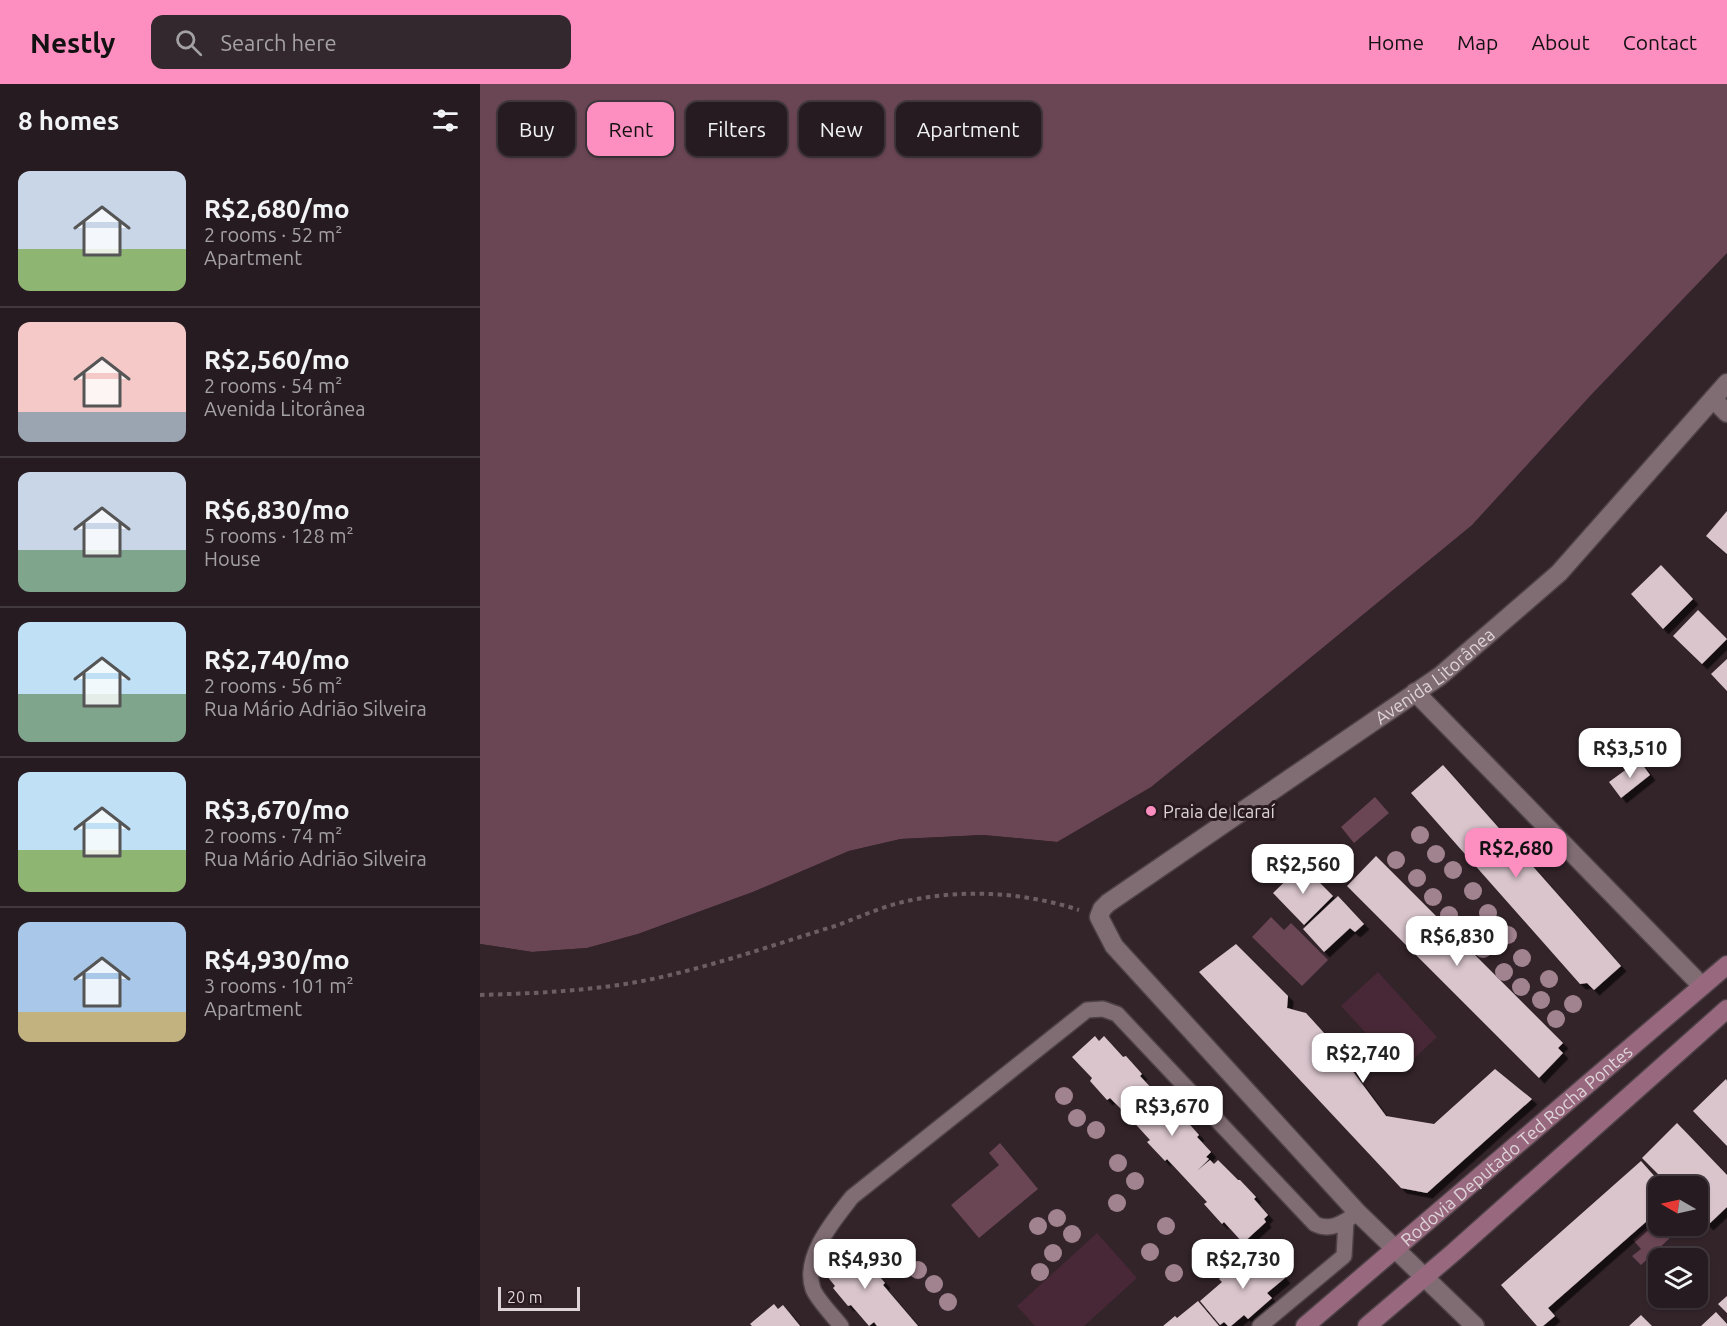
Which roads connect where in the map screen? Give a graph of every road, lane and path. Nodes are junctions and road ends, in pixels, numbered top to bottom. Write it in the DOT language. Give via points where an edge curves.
graph roads {
  1 [pos="1727,383"];
  2 [pos="1713,399"];
  3 [pos="1727,413"];
  4 [pos="1415,692"];
  5 [pos="1099,917"];
  6 [pos="1727,965"];
  7 [pos="1702,986"];
  8 [pos="480,994"];
  9 [pos="1727,1009"];
  10 [pos="1352,1217"];
  11 [pos="1395,1249"];
  12 [pos="1425,1276"];
  13 [pos="841,1326"];
  14 [pos="1260,1326"];
  15 [pos="1305,1326"];
  16 [pos="1367,1326"];
  17 [pos="1475,1326"];
  1 -- 2 [label="street, Avenida Litorânea"];
  2 -- 3 [label="street"];
  2 -- 4 [label="street, Avenida Litorânea" via="1559,573 1440,676"];
  4 -- 5 [label="street, Avenida Litorânea" via="1108,903"];
  4 -- 7 [label="street"];
  5 -- 8 [label="path" via="1029,898 993,894 926,897 678,974 577,990"];
  5 -- 10 [label="street" via="1114,946"];
  6 -- 7 [label="main road, Rodovia Deputado Ted Rocha Pontes"];
  7 -- 11 [label="main road, Rodovia Deputado Ted Rocha Pontes"];
  9 -- 12 [label="main road, Rodovia Deputado Ted Rocha Pontes"];
  10 -- 11 [label="street"];
  10 -- 13 [label="lane" via="1326,1228 1315,1224 1116,1014 1103,1009 1087,1010 852,1197 822,1236 810,1271 813,1290"];
  10 -- 14 [label="lane" via="1344,1256"];
  11 -- 12 [label="street"];
  11 -- 15 [label="main road, Rodovia Deputado Ted Rocha Pontes"];
  12 -- 16 [label="main road, Rodovia Deputado Ted Rocha Pontes"];
  12 -- 17 [label="street"];
}
